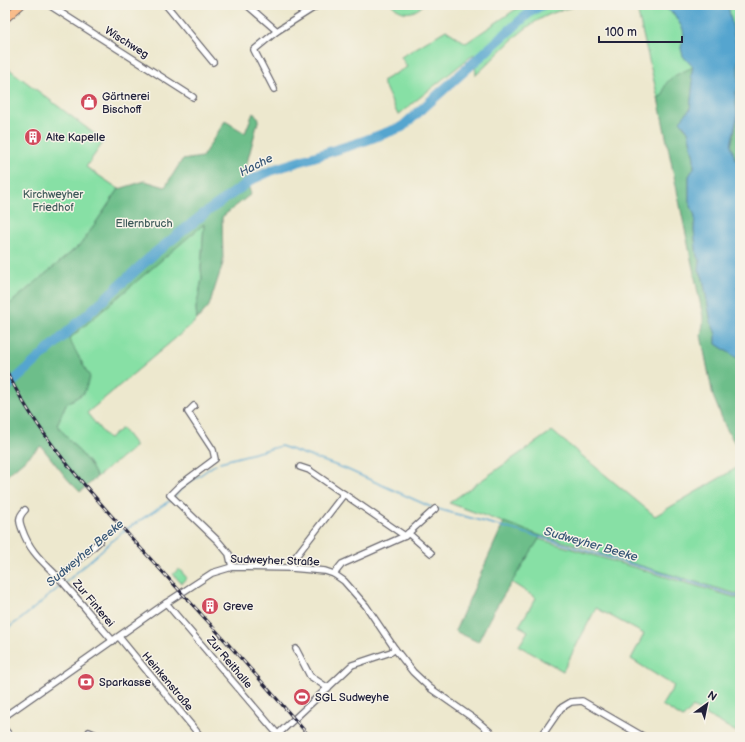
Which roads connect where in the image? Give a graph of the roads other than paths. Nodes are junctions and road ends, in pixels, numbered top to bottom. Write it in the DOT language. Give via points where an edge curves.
graph roads {
  1 [pos="21,5"];
  2 [pos="49,5"];
  3 [pos="166,5"];
  4 [pos="247,5"];
  5 [pos="318,5"];
  6 [pos="5,18"];
  7 [pos="276,31"];
  8 [pos="213,62"];
  9 [pos="274,89"];
  10 [pos="193,97"];
  11 [pos="194,406"];
  12 [pos="300,467"];
  13 [pos="344,494"];
  14 [pos="435,509"];
  15 [pos="25,510"];
  16 [pos="407,534"];
  17 [pos="100,541"];
  18 [pos="431,553"];
  19 [pos="232,567"];
  20 [pos="291,568"];
  21 [pos="334,574"];
  22 [pos="59,578"];
  23 [pos="166,603"];
  24 [pos="119,637"];
  25 [pos="113,641"];
  26 [pos="296,649"];
  27 [pos="395,649"];
  28 [pos="328,688"];
  29 [pos="5,716"];
  30 [pos="5,730"];
  31 [pos="89,732"];
  32 [pos="277,736"];
  33 [pos="11,737"];
  34 [pos="102,737"];
  35 [pos="201,737"];
  36 [pos="496,737"];
  37 [pos="541,737"];
  38 [pos="644,737"];
  1 -- 6 [label="main road"];
  2 -- 10 [label="street, Wischweg"];
  3 -- 8 [label="street"];
  4 -- 7 [label="street"];
  5 -- 7 [label="street"];
  7 -- 9 [label="street" via="254,50"];
  11 -- 19 [label="street" via="188,412 213,450 215,459 180,485 172,498 218,541 229,554"];
  12 -- 13 [label="street" via="309,470"];
  13 -- 16 [label="street"];
  13 -- 20 [label="street" via="295,557"];
  14 -- 16 [label="street"];
  15 -- 22 [label="street, Zur Finterei" via="19,520 25,538 32,551"];
  16 -- 18 [label="street"];
  16 -- 21 [label="street" via="342,564"];
  17 -- 22 [label="street"];
  19 -- 20 [label="street, Sudweyher Straße"];
  19 -- 23 [label="street, Sudweyher Straße" via="212,573"];
  20 -- 21 [label="street, Sudweyher Straße"];
  21 -- 27 [label="street, Sudweyher Straße" via="348,585 366,606"];
  22 -- 25 [label="street, Zur Finterei"];
  23 -- 24 [label="street, Sudweyher Straße"];
  23 -- 32 [label="street, Zur Reithalle"];
  24 -- 25 [label="street, Sudweyher Straße"];
  24 -- 35 [label="street, Heinkenstraße"];
  25 -- 29 [label="street, Sudweyher Straße"];
  26 -- 28 [label="street" via="310,676"];
  27 -- 28 [label="street" via="352,666"];
  27 -- 36 [label="street, Sudweyher Straße" via="420,680"];
  28 -- 32 [label="street"];
  30 -- 33 [label="street"];
  31 -- 34 [label="street"];
  37 -- 38 [label="street" via="561,708 571,702 582,701"];
}
